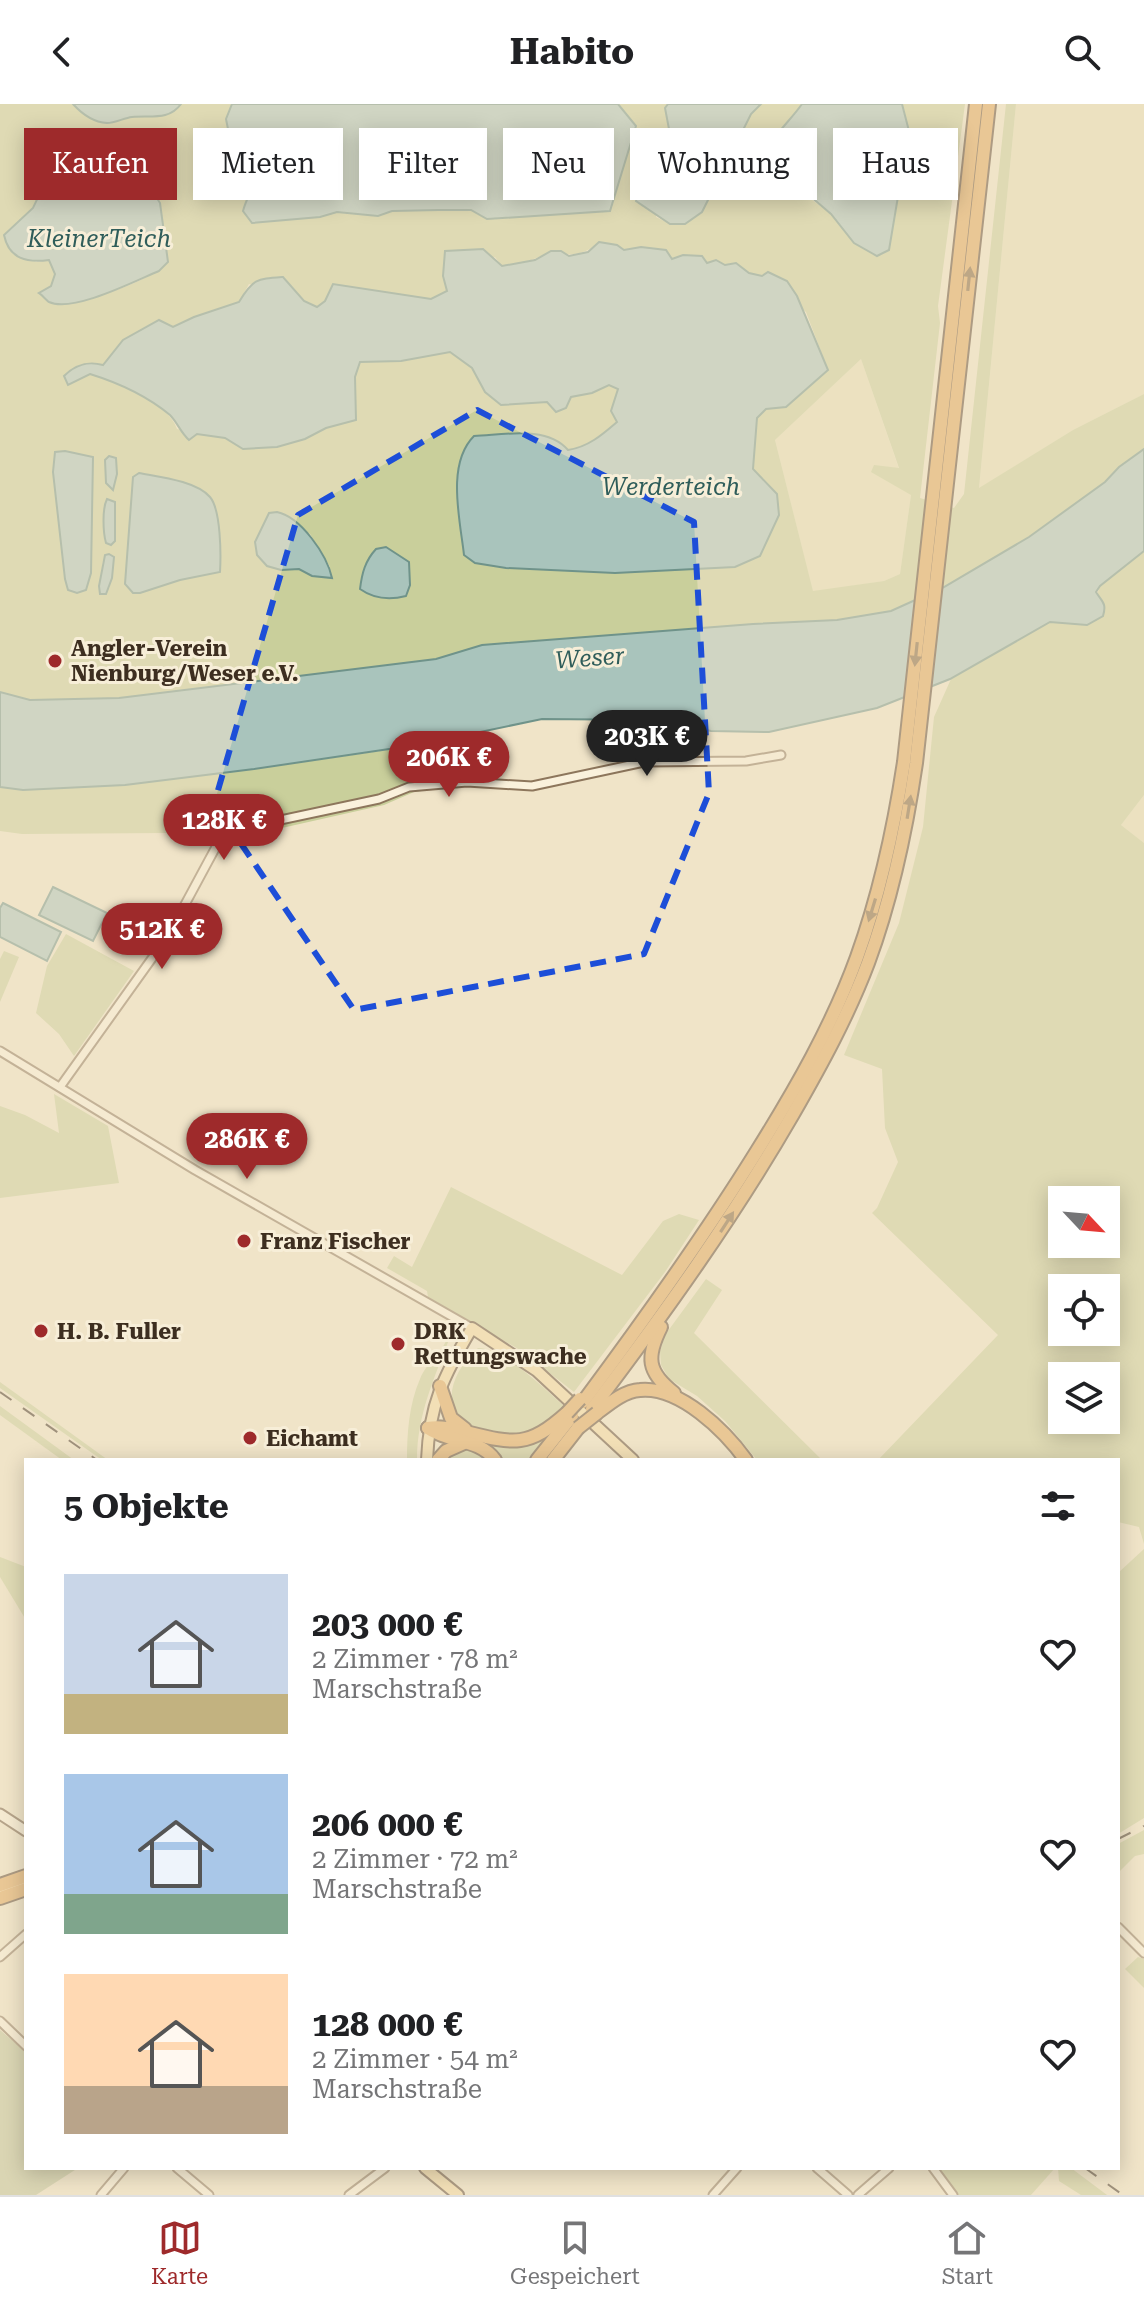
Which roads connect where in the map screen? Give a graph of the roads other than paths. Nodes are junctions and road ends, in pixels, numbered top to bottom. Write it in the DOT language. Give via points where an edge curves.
graph roads {
  1 [pos="976,104"];
  2 [pos="989,104"];
  3 [pos="939,494"];
  4 [pos="781,755"];
  5 [pos="0,1051"];
  6 [pos="60,1087"];
  7 [pos="658,1317"];
  8 [pos="472,1328"];
  9 [pos="440,1386"];
  10 [pos="686,1403"];
  11 [pos="588,1406"];
  12 [pos="572,1419"];
  13 [pos="428,1428"];
  14 [pos="469,1438"];
  15 [pos="427,1458"];
  16 [pos="440,1458"];
  17 [pos="493,1458"];
  18 [pos="539,1458"];
  19 [pos="554,1458"];
  20 [pos="631,1458"];
  21 [pos="744,1458"];
  22 [pos="0,1814"];
  23 [pos="24,1830"];
  24 [pos="24,1877"];
  25 [pos="24,1883"];
  26 [pos="0,1885"];
  27 [pos="24,1890"];
  28 [pos="0,1892"];
  29 [pos="0,1898"];
  30 [pos="1120,1929"];
  31 [pos="24,1936"];
  32 [pos="1144,1953"];
  33 [pos="0,1957"];
  34 [pos="0,2021"];
  35 [pos="24,2044"];
  36 [pos="122,2170"];
  37 [pos="179,2170"];
  38 [pos="382,2170"];
  39 [pos="427,2170"];
  40 [pos="735,2170"];
  41 [pos="819,2170"];
  42 [pos="887,2170"];
  43 [pos="934,2170"];
  44 [pos="101,2195"];
  45 [pos="209,2195"];
  46 [pos="349,2195"];
  47 [pos="458,2195"];
  48 [pos="713,2195"];
  49 [pos="848,2195"];
  50 [pos="858,2195"];
  51 [pos="953,2195"];
  1 -- 3 [label="highway"];
  3 -- 2 [label="highway, one-way"];
  3 -- 7 [label="highway, one-way" via="896,816 857,958 793,1091"];
  7 -- 3 [label="highway, one-way" via="684,1287 828,1052 885,912 914,777"];
  4 -- 6 [label="street" via="746,761 644,762 532,786 467,782 409,787 379,799 224,832 168,936"];
  5 -- 6 [label="street"];
  6 -- 8 [label="street"];
  7 -- 10 [label="highway" via="651,1368"];
  7 -- 11 [label="highway"];
  7 -- 11 [label="highway" via="593,1389"];
  8 -- 9 [label="main road"];
  8 -- 20 [label="main road" via="537,1371"];
  9 -- 13 [label="main road"];
  9 -- 14 [label="highway" via="451,1418"];
  10 -- 11 [label="highway" via="639,1390"];
  10 -- 21 [label="highway" via="721,1430"];
  11 -- 12 [label="highway, bridge"];
  11 -- 12 [label="highway, bridge"];
  12 -- 14 [label="highway" via="519,1442"];
  12 -- 18 [label="highway"];
  12 -- 19 [label="highway"];
  13 -- 14 [label="highway"];
  13 -- 15 [label="main road"];
  14 -- 16 [label="highway"];
  14 -- 17 [label="highway"];
  22 -- 23 [label="main road"];
  24 -- 26 [label="highway"];
  25 -- 28 [label="main road"];
  27 -- 29 [label="highway"];
  30 -- 32 [label="street"];
  31 -- 33 [label="street"];
  34 -- 35 [label="street"];
  36 -- 44 [label="street"];
  37 -- 45 [label="street"];
  38 -- 46 [label="street"];
  39 -- 47 [label="main road"];
  40 -- 48 [label="street"];
  41 -- 49 [label="street"];
  42 -- 50 [label="street"];
  43 -- 51 [label="street"];
}
